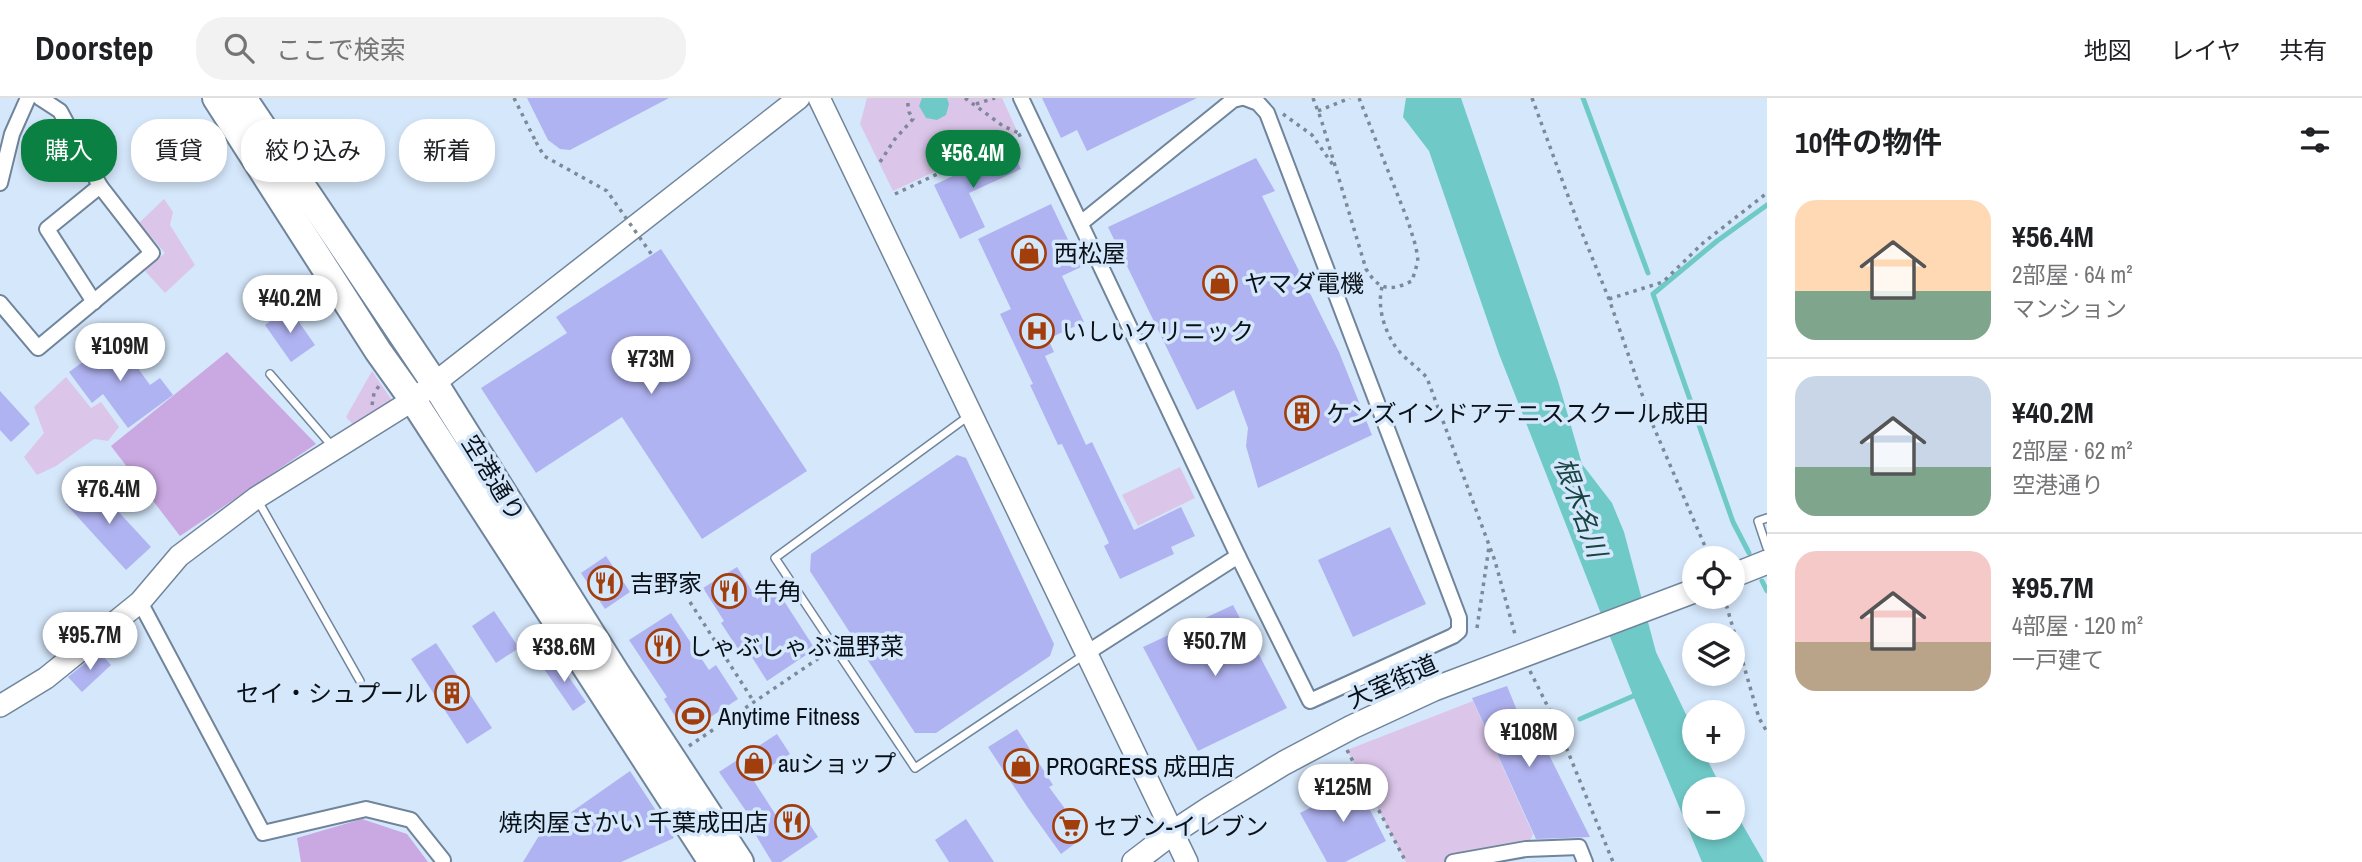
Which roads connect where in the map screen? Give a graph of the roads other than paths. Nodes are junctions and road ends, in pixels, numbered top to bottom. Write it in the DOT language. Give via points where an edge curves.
graph roads {
  1 [pos="28,98"];
  2 [pos="40,98"];
  3 [pos="216,98"];
  4 [pos="243,98"];
  5 [pos="799,98"];
  6 [pos="819,98"];
  7 [pos="1021,98"];
  8 [pos="1243,98"];
  9 [pos="0,183"];
  10 [pos="100,186"];
  11 [pos="1082,223"];
  12 [pos="94,302"];
  13 [pos="0,303"];
  14 [pos="270,374"];
  15 [pos="435,384"];
  16 [pos="413,400"];
  17 [pos="971,415"];
  18 [pos="334,450"];
  19 [pos="256,498"];
  20 [pos="1767,518"];
  21 [pos="1767,548"];
  22 [pos="1238,556"];
  23 [pos="1767,562"];
  24 [pos="1745,571"];
  25 [pos="1682,596"];
  26 [pos="140,602"];
  27 [pos="1085,654"];
  28 [pos="360,681"];
  29 [pos="0,706"];
  30 [pos="1172,832"];
  31 [pos="443,861"];
  32 [pos="712,862"];
  33 [pos="740,862"];
  34 [pos="1134,862"];
  35 [pos="1187,862"];
  36 [pos="1453,862"];
  37 [pos="1585,862"];
  1 -- 9 [label="street" via="12,134"];
  2 -- 10 [label="street" via="60,111"];
  3 -- 16 [label="highway, 空港通り"];
  4 -- 15 [label="highway, 空港通り"];
  5 -- 15 [label="street"];
  6 -- 17 [label="street"];
  7 -- 11 [label="street"];
  8 -- 11 [label="street" via="1233,100"];
  8 -- 22 [label="street" via="1258,103 1267,113 1459,618 1459,631 1310,701"];
  10 -- 12 [label="street" via="47,229"];
  10 -- 12 [label="street" via="152,253"];
  11 -- 22 [label="street"];
  12 -- 13 [label="street" via="38,348"];
  14 -- 18 [label="lane"];
  15 -- 16 [label="street"];
  15 -- 33 [label="highway, 空港通り"];
  16 -- 18 [label="street"];
  16 -- 32 [label="highway, 空港通り"];
  17 -- 27 [label="street"];
  17 -- 27 [label="lane" via="775,558 915,768"];
  18 -- 19 [label="street"];
  19 -- 26 [label="street" via="179,556"];
  19 -- 28 [label="lane"];
  20 -- 21 [label="lane" via="1758,521"];
  22 -- 27 [label="street"];
  23 -- 24 [label="main road"];
  25 -- 30 [label="main road, 大室街道" via="1434,689 1352,727"];
  26 -- 29 [label="street" via="46,678"];
  26 -- 31 [label="street" via="262,832 366,808 411,820"];
  27 -- 30 [label="street"];
  30 -- 34 [label="main road, 大室街道"];
  30 -- 35 [label="street"];
  36 -- 37 [label="street" via="1526,849 1579,847"];
}
